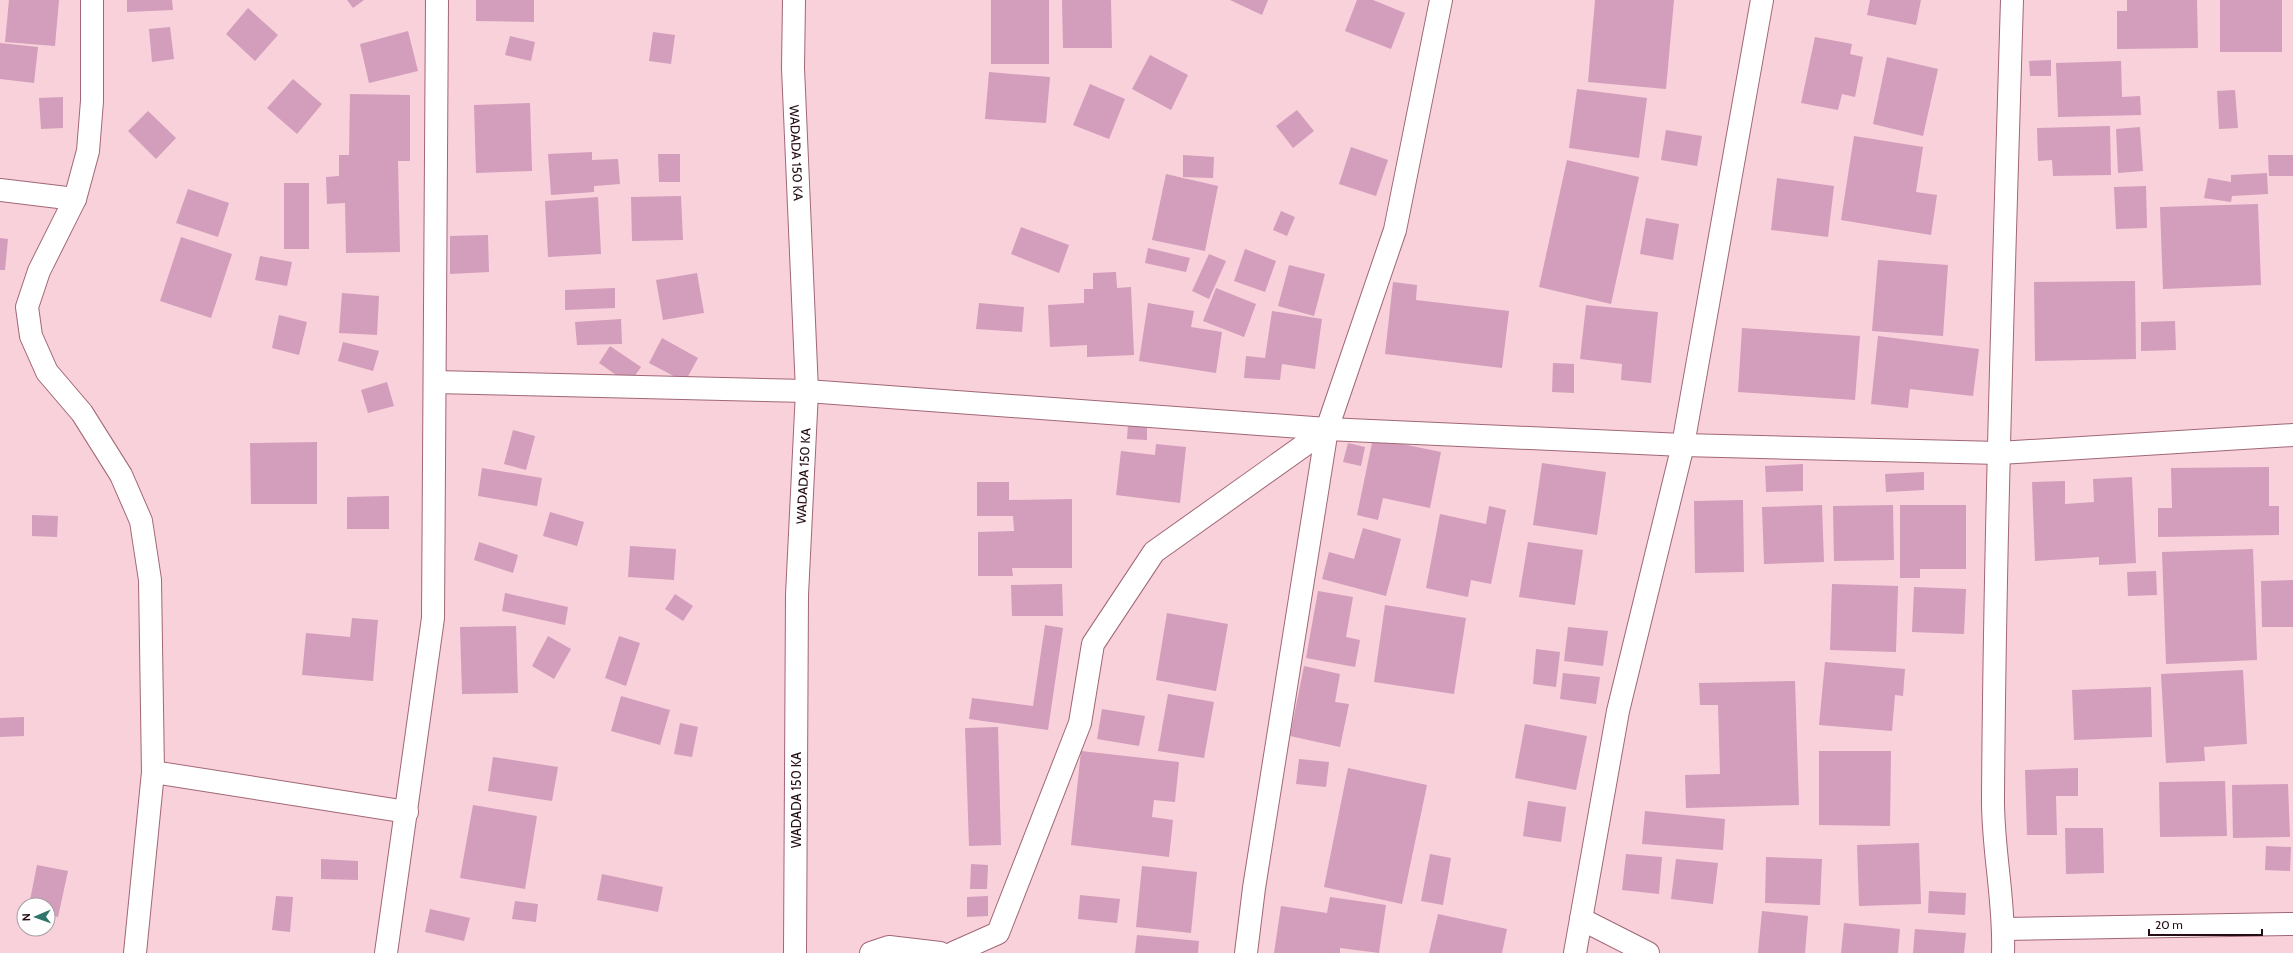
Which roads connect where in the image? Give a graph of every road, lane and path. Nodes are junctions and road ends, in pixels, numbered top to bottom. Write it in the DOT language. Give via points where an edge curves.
graph roads {
  1 [pos="92,0"];
  2 [pos="437,0"];
  3 [pos="794,0"];
  4 [pos="1441,0"];
  5 [pos="1762,0"];
  6 [pos="2012,0"];
  7 [pos="0,190"];
  8 [pos="75,199"];
  9 [pos="435,382"];
  10 [pos="807,390"];
  11 [pos="1327,429"];
  12 [pos="2293,435"];
  13 [pos="1683,445"];
  14 [pos="1999,453"];
  15 [pos="153,772"];
  16 [pos="407,812"];
  17 [pos="1581,919"];
  18 [pos="2293,924"];
  19 [pos="2004,929"];
  20 [pos="135,953"];
  21 [pos="386,953"];
  22 [pos="795,953"];
  23 [pos="870,953"];
  24 [pos="940,953"];
  25 [pos="953,953"];
  26 [pos="1246,953"];
  27 [pos="1575,953"];
  28 [pos="1648,953"];
  29 [pos="2003,953"];
  1 -- 8 [label="street" via="92,108 88,151"];
  2 -- 9 [label="street"];
  3 -- 10 [label="street, WADADA 150 KA" via="793,68"];
  4 -- 11 [label="street" via="1395,230"];
  5 -- 13 [label="street"];
  6 -- 14 [label="street"];
  7 -- 8 [label="street"];
  8 -- 15 [label="street" via="39,271 27,307 29,322 31,336 47,372 82,413 121,475 141,521 150,580"];
  9 -- 10 [label="street"];
  9 -- 16 [label="street" via="433,618"];
  10 -- 11 [label="street"];
  10 -- 22 [label="street, WADADA 150 KA" via="797,594"];
  11 -- 13 [label="street"];
  11 -- 25 [label="street" via="1154,552 1093,644 1080,723 998,933"];
  11 -- 26 [label="street" via="1254,888"];
  12 -- 14 [label="street"];
  13 -- 14 [label="street"];
  13 -- 17 [label="street" via="1618,711"];
  14 -- 19 [label="street" via="1992,799"];
  15 -- 16 [label="street"];
  15 -- 20 [label="street"];
  16 -- 21 [label="street"];
  17 -- 27 [label="street"];
  17 -- 28 [label="street"];
  18 -- 19 [label="street"];
  19 -- 29 [label="street"];
  23 -- 24 [label="street" via="889,947"];
}
